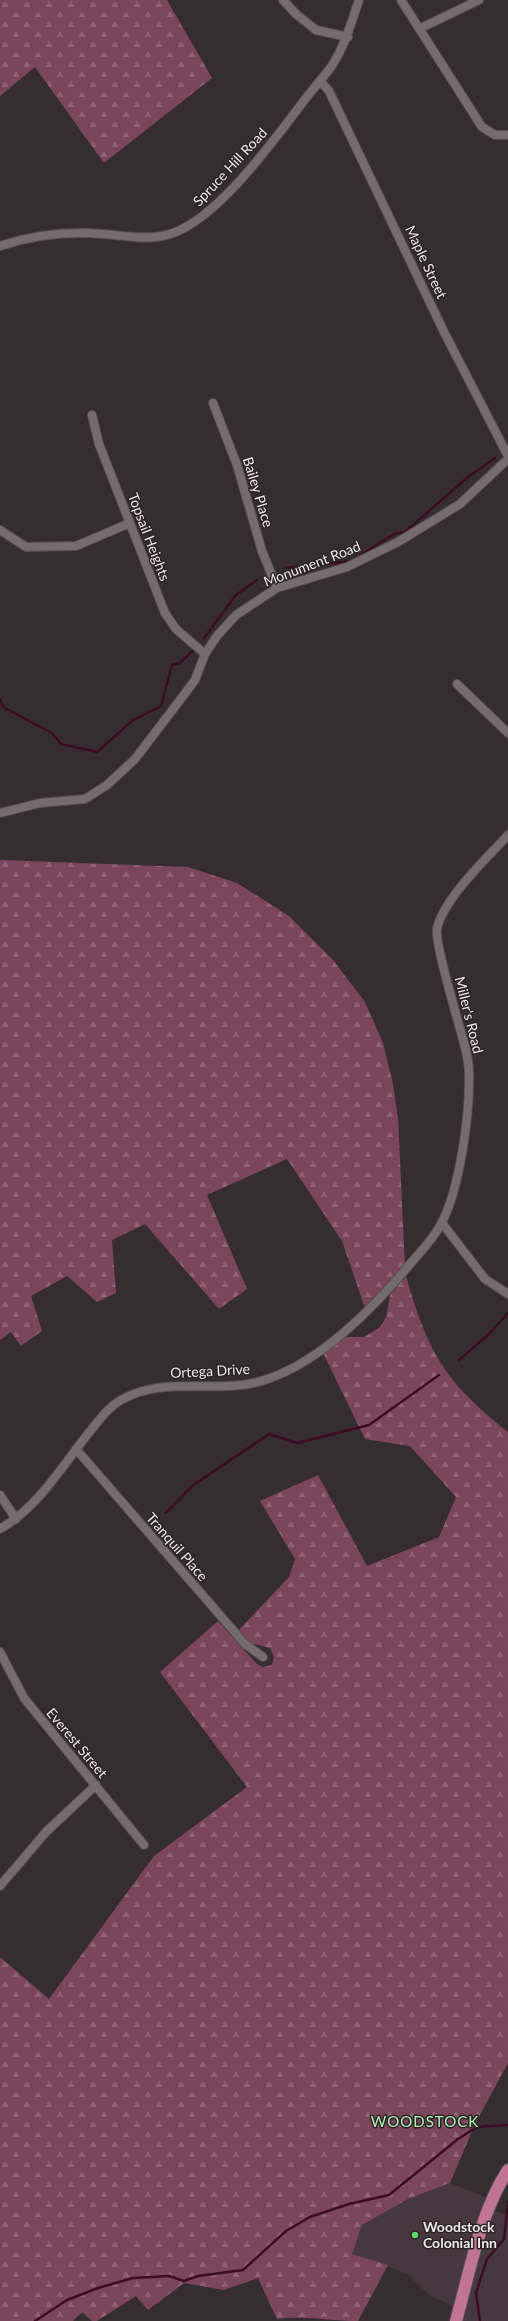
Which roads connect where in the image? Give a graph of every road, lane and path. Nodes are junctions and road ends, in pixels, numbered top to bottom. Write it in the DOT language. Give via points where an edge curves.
graph roads {
  1 [pos="283,0"];
  2 [pos="359,0"];
  3 [pos="401,0"];
  4 [pos="479,0"];
  5 [pos="419,29"];
  6 [pos="348,37"];
  7 [pos="320,81"];
  8 [pos="508,135"];
  9 [pos="0,246"];
  10 [pos="213,403"];
  11 [pos="92,415"];
  12 [pos="508,456"];
  13 [pos="508,459"];
  14 [pos="130,523"];
  15 [pos="0,530"];
  16 [pos="277,588"];
  17 [pos="205,654"];
  18 [pos="457,684"];
  19 [pos="508,733"];
  20 [pos="0,813"];
  21 [pos="508,835"];
  22 [pos="442,1223"];
  23 [pos="508,1294"];
  24 [pos="76,1449"];
  25 [pos="0,1495"];
  26 [pos="16,1519"];
  27 [pos="0,1530"];
  28 [pos="0,1652"];
  29 [pos="263,1657"];
  30 [pos="96,1785"];
  31 [pos="144,1845"];
  32 [pos="0,1886"];
  33 [pos="508,2170"];
  34 [pos="456,2321"];
  1 -- 6 [label="street" via="316,30"];
  2 -- 6 [label="street, Spruce Hill Road"];
  3 -- 5 [label="street"];
  4 -- 5 [label="street"];
  5 -- 8 [label="street" via="482,127 495,135"];
  6 -- 7 [label="street, Spruce Hill Road"];
  7 -- 9 [label="street, Spruce Hill Road" via="241,178 213,207 180,230 155,237 90,233 55,234"];
  7 -- 12 [label="street, Maple Street" via="329,91 444,332"];
  10 -- 16 [label="street, Bailey Place" via="237,465 262,551"];
  11 -- 14 [label="street, Topsail Heights" via="98,444"];
  13 -- 16 [label="street, Monument Road" via="460,504 398,542 348,567"];
  14 -- 15 [label="street" via="76,546 26,547"];
  14 -- 17 [label="street, Topsail Heights" via="168,619"];
  16 -- 17 [label="street, Monument Road" via="236,615"];
  17 -- 20 [label="street, Monument Road" via="195,680 134,759 107,785 85,799 40,803"];
  18 -- 19 [label="street"];
  21 -- 22 [label="street, Miller's Road" via="451,899 437,930 469,1072 463,1144 454,1186"];
  22 -- 23 [label="street" via="485,1279"];
  22 -- 24 [label="street, Ortega Drive" via="381,1298 336,1337 298,1365 274,1377 251,1384 170,1386 138,1392 110,1408"];
  24 -- 26 [label="street, Ortega Drive"];
  24 -- 29 [label="street, Tranquil Place" via="245,1644"];
  25 -- 26 [label="street"];
  26 -- 27 [label="street, Ortega Drive"];
  28 -- 30 [label="street, Everest Street" via="24,1698"];
  30 -- 31 [label="street, Everest Street"];
  30 -- 32 [label="street" via="53,1825"];
  33 -- 34 [label="main road" via="491,2199 482,2225"];
}
